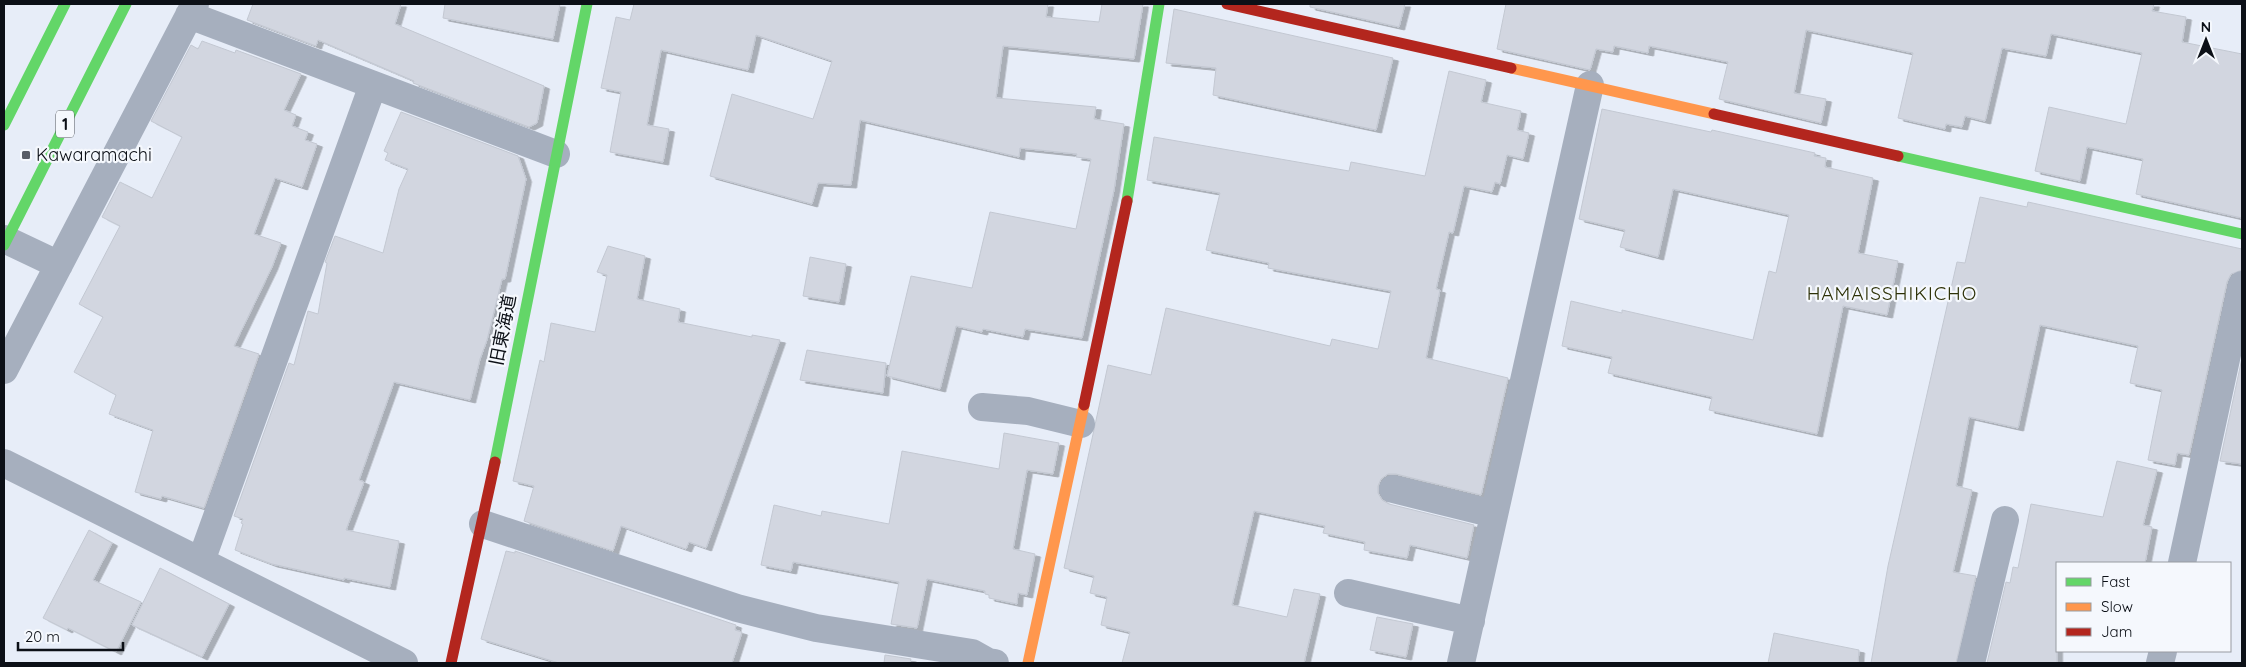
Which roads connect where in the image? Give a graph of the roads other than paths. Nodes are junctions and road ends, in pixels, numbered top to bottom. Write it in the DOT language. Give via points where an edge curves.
graph roads {
  1 [pos="65,4"];
  2 [pos="126,4"];
  3 [pos="587,4"];
  4 [pos="1159,4"];
  5 [pos="1227,4"];
  6 [pos="192,9"];
  7 [pos="372,85"];
  8 [pos="1590,85"];
  9 [pos="4,125"];
  10 [pos="556,154"];
  11 [pos="2242,234"];
  12 [pos="5,241"];
  13 [pos="59,265"];
  14 [pos="2242,285"];
  15 [pos="4,370"];
  16 [pos="982,407"];
  17 [pos="1081,424"];
  18 [pos="4,463"];
  19 [pos="1393,489"];
  20 [pos="1494,514"];
  21 [pos="2005,520"];
  22 [pos="482,524"];
  23 [pos="201,561"];
  24 [pos="2182,562"];
  25 [pos="1348,593"];
  26 [pos="1471,621"];
  27 [pos="404,663"];
  28 [pos="451,663"];
  29 [pos="991,663"];
  30 [pos="1028,663"];
  31 [pos="1461,663"];
  32 [pos="1971,663"];
  1 -- 9 [label="main road"];
  2 -- 12 [label="main road, 1"];
  3 -- 10 [label="main road, 旧東海道"];
  4 -- 17 [label="main road" via="1130,193"];
  5 -- 8 [label="main road"];
  6 -- 7 [label="street"];
  6 -- 13 [label="street"];
  7 -- 10 [label="street"];
  7 -- 23 [label="street"];
  8 -- 11 [label="main road"];
  8 -- 20 [label="street"];
  10 -- 22 [label="main road, 旧東海道"];
  12 -- 13 [label="street"];
  13 -- 15 [label="street"];
  14 -- 24 [label="street"];
  16 -- 17 [label="street" via="1028,411"];
  17 -- 30 [label="main road"];
  18 -- 23 [label="street"];
  19 -- 20 [label="street"];
  20 -- 26 [label="street"];
  21 -- 32 [label="street"];
  22 -- 28 [label="main road, 旧東海道"];
  22 -- 29 [label="street" via="737,608 816,628 972,652"];
  23 -- 27 [label="street"];
  25 -- 26 [label="street"];
  26 -- 31 [label="street"];
}
